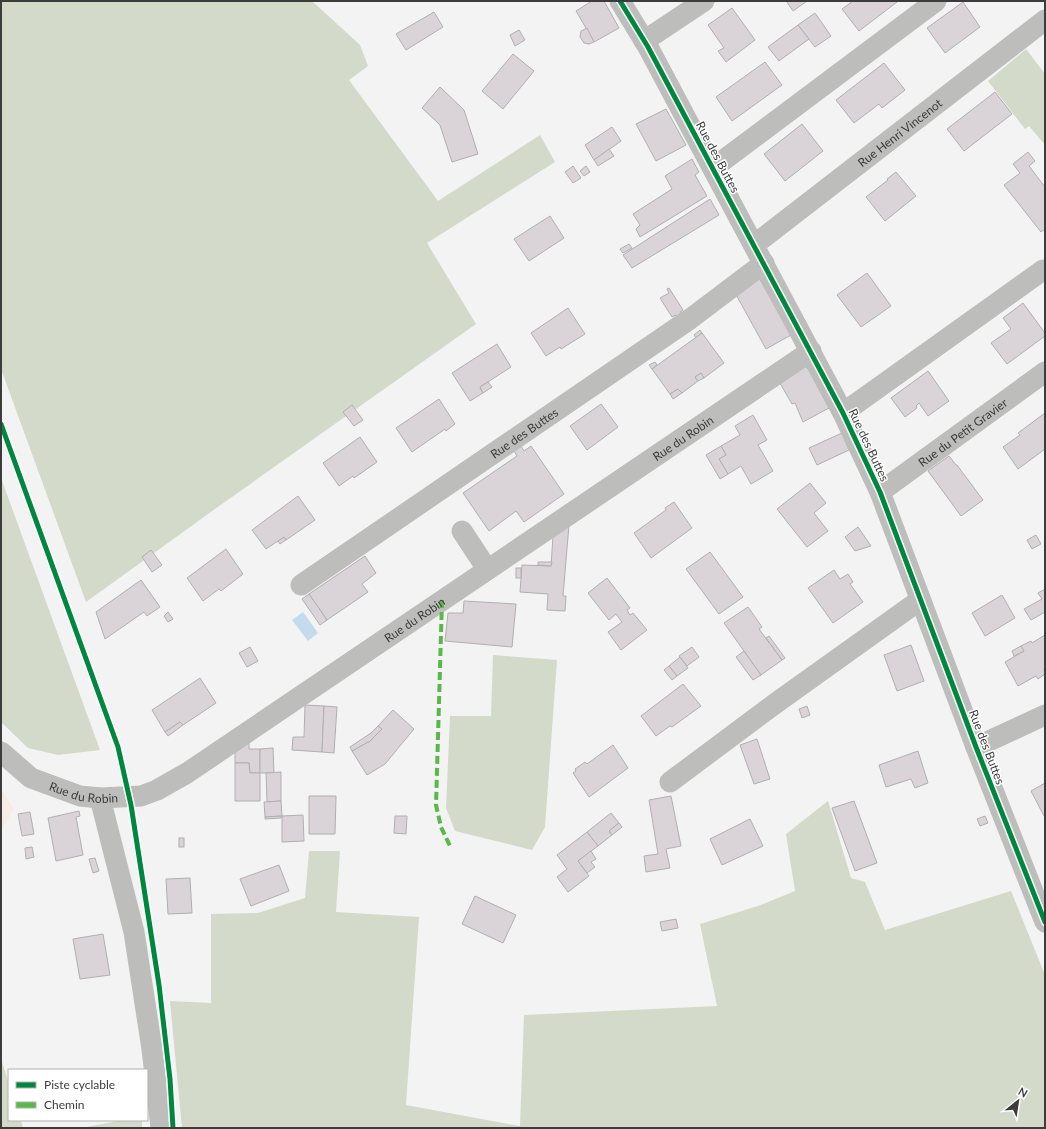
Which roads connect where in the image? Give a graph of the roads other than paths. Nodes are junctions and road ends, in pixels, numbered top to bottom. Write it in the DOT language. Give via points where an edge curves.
graph roads {
  1 [pos="620,1"];
  2 [pos="704,1"];
  3 [pos="936,1"];
  4 [pos="1045,20"];
  5 [pos="644,41"];
  6 [pos="713,168"];
  7 [pos="754,245"];
  8 [pos="764,263"];
  9 [pos="1043,270"];
  10 [pos="810,351"];
  11 [pos="1045,372"];
  12 [pos="843,413"];
  13 [pos="880,492"];
  14 [pos="462,532"];
  15 [pos="487,569"];
  16 [pos="301,585"];
  17 [pos="920,600"];
  18 [pos="1045,715"];
  19 [pos="976,747"];
  20 [pos="1,752"];
  21 [pos="670,782"];
  22 [pos="100,798"];
  23 [pos="1045,922"];
  24 [pos="161,1128"];
  1 -- 5 [label="street, Rue des Buttes"];
  2 -- 5 [label="street"];
  3 -- 6 [label="street, Rue des Buttes"];
  4 -- 7 [label="street, Rue Henri Vincenot"];
  5 -- 6 [label="street, Rue des Buttes"];
  6 -- 7 [label="street, Rue des Buttes"];
  7 -- 8 [label="street, Rue des Buttes"];
  8 -- 10 [label="street, Rue des Buttes"];
  8 -- 16 [label="street, Rue des Buttes" via="690,319"];
  9 -- 12 [label="street, Rue des Buttes"];
  10 -- 12 [label="street, Rue des Buttes"];
  10 -- 15 [label="street, Rue du Robin"];
  11 -- 13 [label="street, Rue du Petit Gravier"];
  12 -- 13 [label="street, Rue des Buttes"];
  13 -- 17 [label="street, Rue des Buttes"];
  14 -- 15 [label="street"];
  15 -- 22 [label="street, Rue du Robin" via="171,783 141,796"];
  17 -- 19 [label="street, Rue des Buttes"];
  17 -- 21 [label="street"];
  18 -- 19 [label="street"];
  19 -- 23 [label="street, Rue des Buttes"];
  20 -- 22 [label="street, Rue du Robin" via="31,778 80,796"];
  22 -- 24 [label="street" via="134,932"];
}
